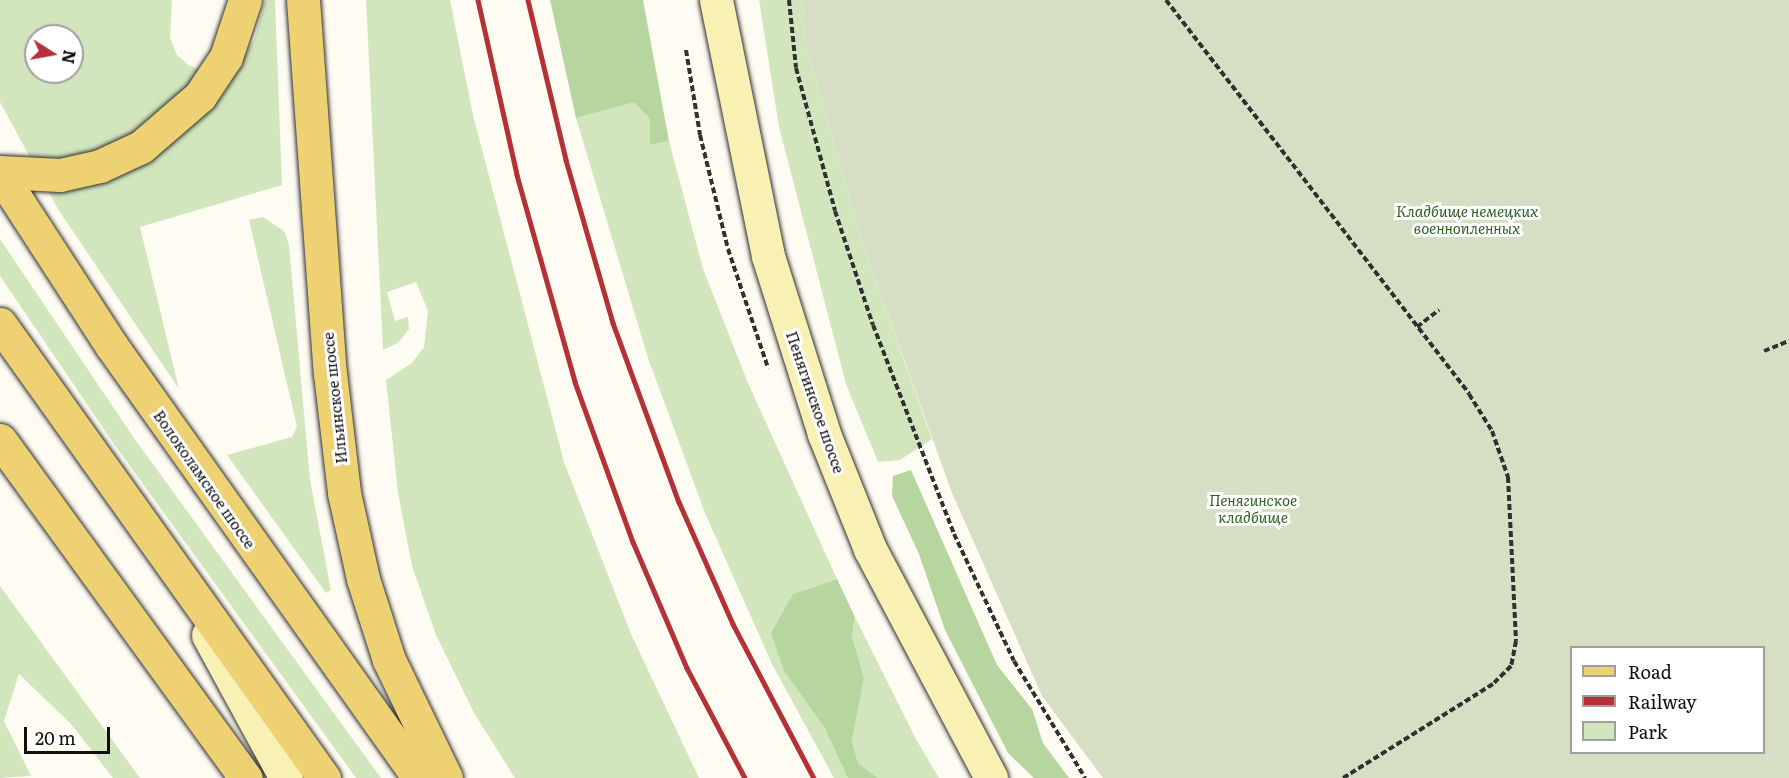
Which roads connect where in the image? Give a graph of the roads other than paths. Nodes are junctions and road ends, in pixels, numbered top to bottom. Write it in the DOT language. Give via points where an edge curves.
graph roads {
  1 [pos="245,0"];
  2 [pos="303,0"];
  3 [pos="308,0"];
  4 [pos="716,0"];
  5 [pos="308,51"];
  6 [pos="0,173"];
  7 [pos="0,324"];
  8 [pos="0,440"];
  9 [pos="178,578"];
  10 [pos="246,778"];
  11 [pos="286,778"];
  12 [pos="324,778"];
  13 [pos="419,778"];
  14 [pos="446,778"];
  15 [pos="991,778"];
  1 -- 6 [label="main road" via="226,57 201,96 141,147 100,166 60,175"];
  2 -- 5 [label="main road, Ильинское шоссе"];
  3 -- 5 [label="main road"];
  4 -- 15 [label="main road, Пенягинское шоссе" via="768,256 824,434 870,549"];
  5 -- 14 [label="main road, Ильинское шоссе" via="330,374 344,493 363,579 389,660"];
  6 -- 13 [label="main road, Волоколамское шоссе" via="111,345"];
  7 -- 9 [label="main road"];
  8 -- 10 [label="main road"];
  9 -- 11 [label="main road"];
  9 -- 12 [label="main road"];
}
